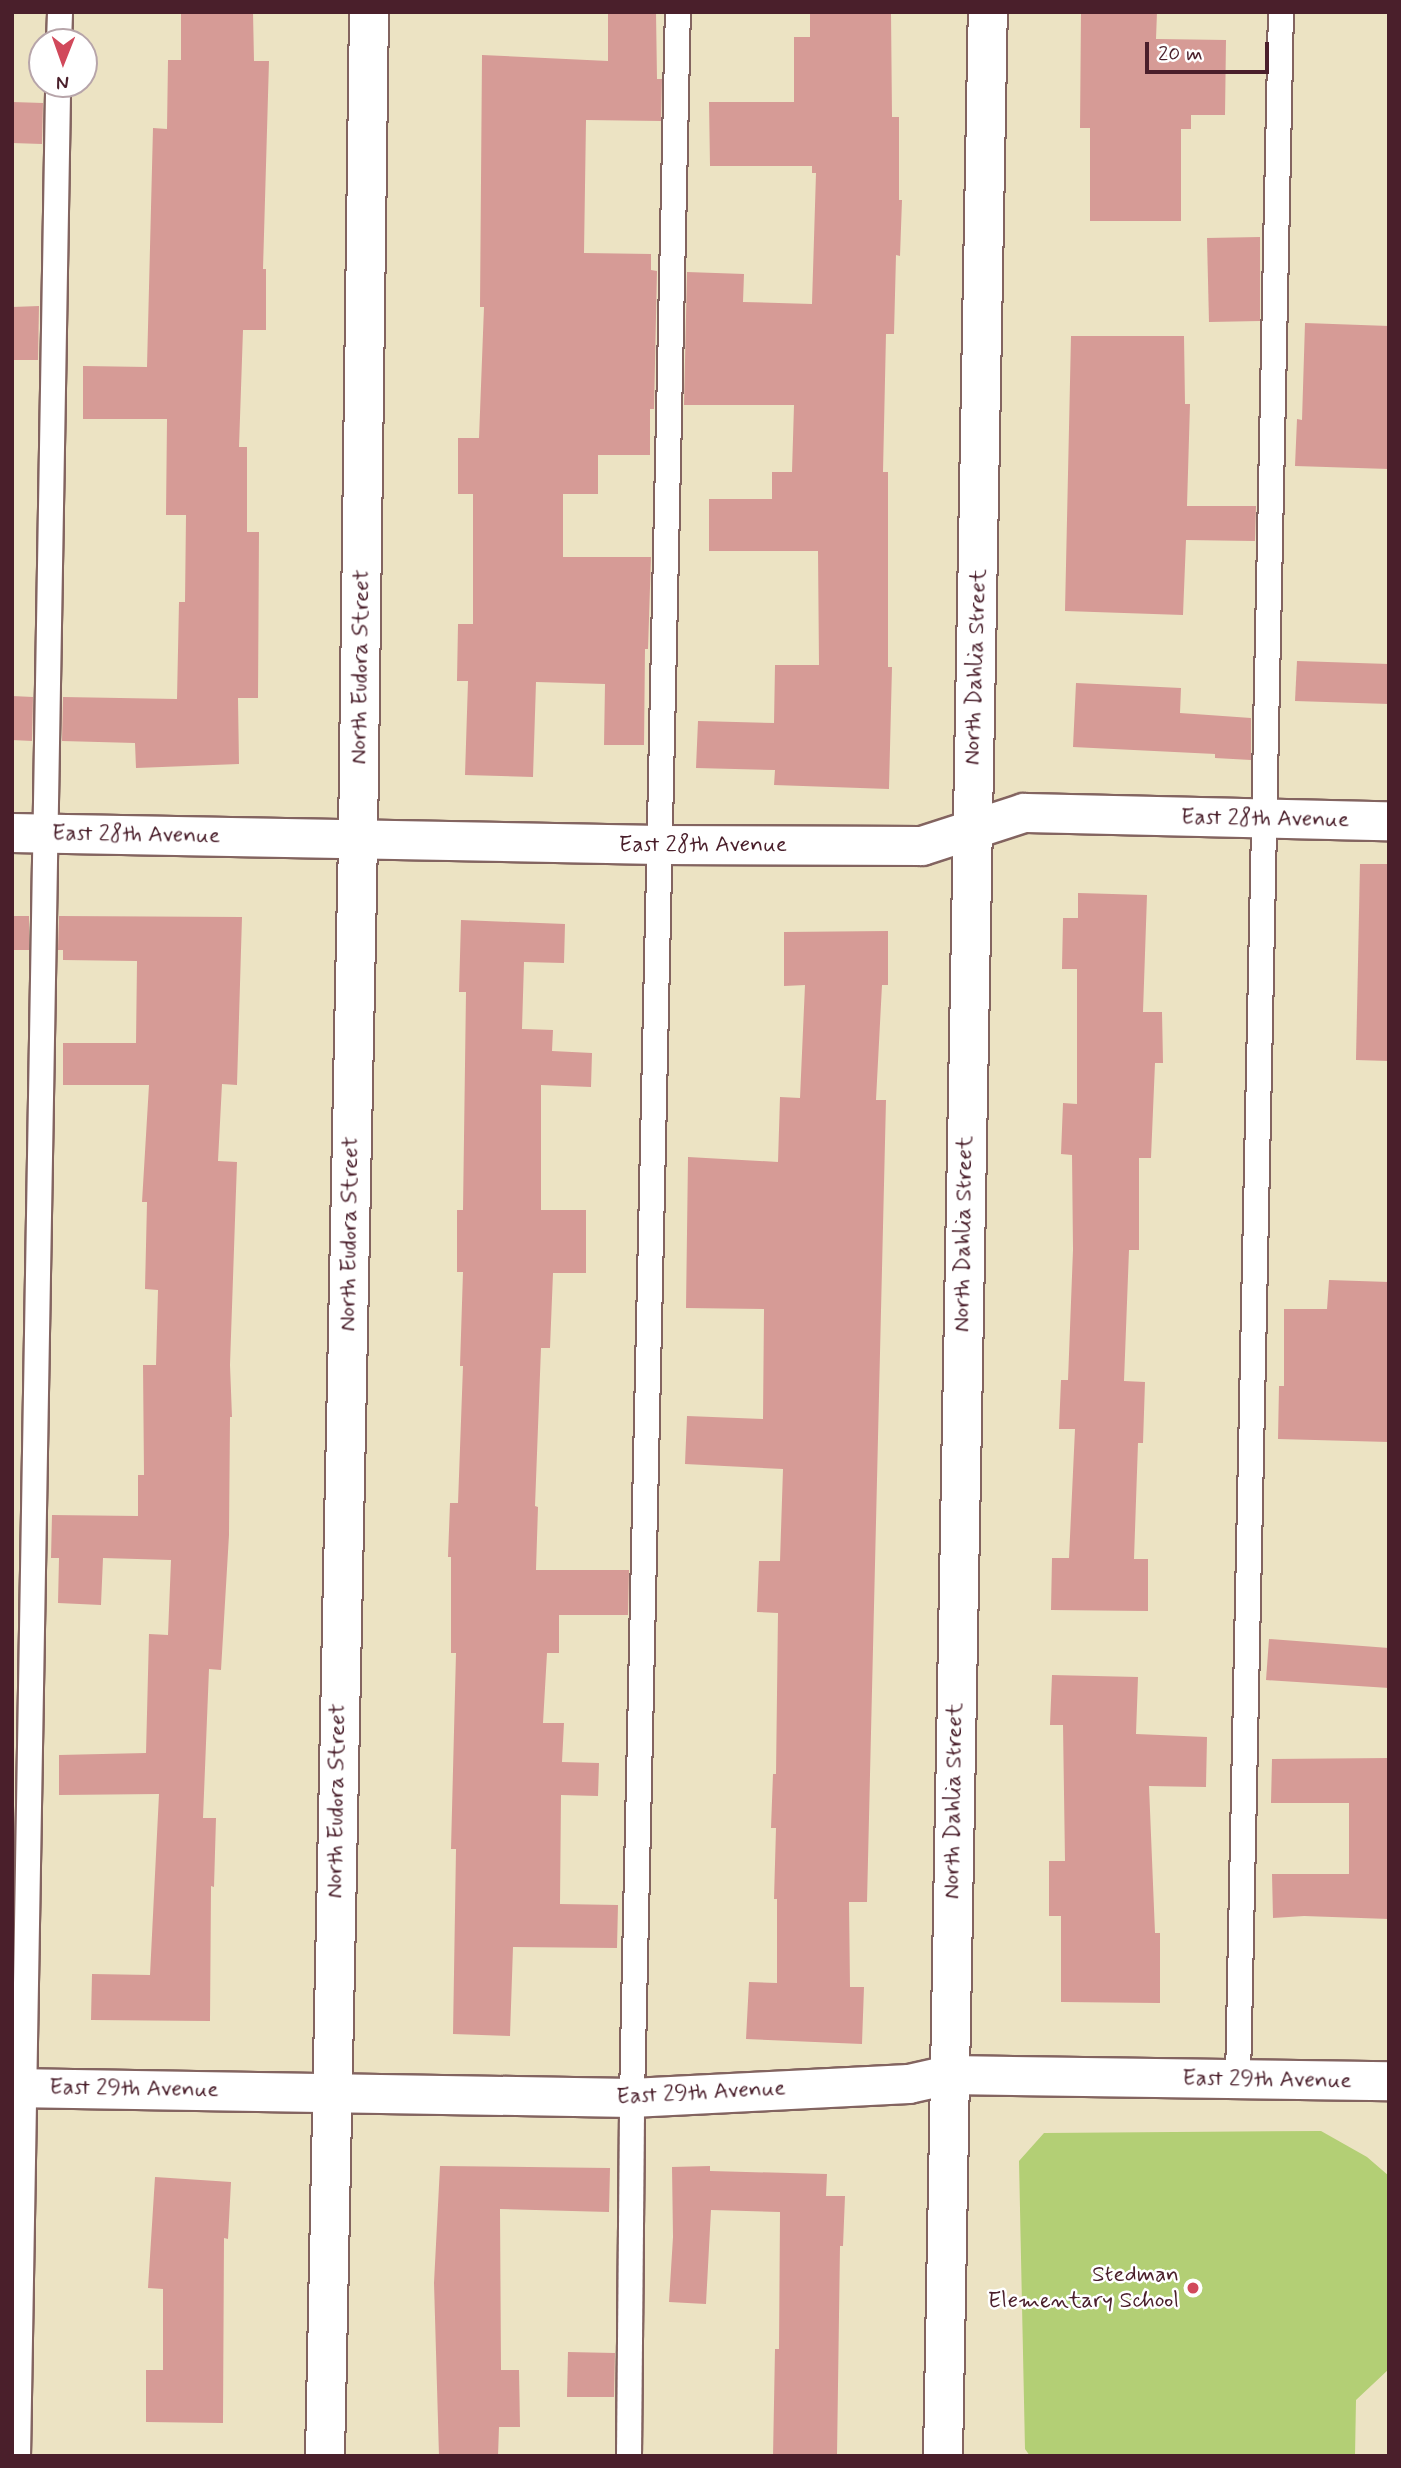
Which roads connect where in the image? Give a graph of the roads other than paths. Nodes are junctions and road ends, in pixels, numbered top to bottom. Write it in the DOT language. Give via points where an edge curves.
graph roads {
  1 [pos="369,12"];
  2 [pos="678,12"];
  3 [pos="988,12"];
  4 [pos="1281,12"];
  5 [pos="57,98"];
  6 [pos="1265,820"];
  7 [pos="1389,821"];
  8 [pos="971,828"];
  9 [pos="29,834"];
  10 [pos="358,838"];
  11 [pos="660,845"];
  12 [pos="949,2075"];
  13 [pos="1238,2079"];
  14 [pos="1389,2081"];
  15 [pos="19,2088"];
  16 [pos="331,2091"];
  17 [pos="632,2098"];
  18 [pos="18,2456"];
  19 [pos="325,2456"];
  20 [pos="629,2456"];
  21 [pos="943,2456"];
  1 -- 10 [label="street, North Eudora Street"];
  2 -- 11 [label="lane"];
  3 -- 8 [label="street, North Dahlia Street"];
  4 -- 6 [label="lane"];
  5 -- 9 [label="lane"];
  6 -- 7 [label="street, East 28th Avenue"];
  6 -- 8 [label="street, East 28th Avenue" via="1024,813"];
  6 -- 13 [label="lane"];
  8 -- 11 [label="street, East 28th Avenue" via="922,846"];
  8 -- 12 [label="street, North Dahlia Street"];
  9 -- 10 [label="street, East 28th Avenue"];
  9 -- 15 [label="lane"];
  10 -- 11 [label="street, East 28th Avenue"];
  10 -- 16 [label="street, North Eudora Street"];
  11 -- 17 [label="lane"];
  12 -- 13 [label="street, East 29th Avenue"];
  12 -- 17 [label="street, East 29th Avenue" via="908,2084"];
  12 -- 21 [label="street, North Dahlia Street"];
  13 -- 14 [label="street, East 29th Avenue"];
  15 -- 16 [label="street, East 29th Avenue"];
  15 -- 18 [label="lane"];
  16 -- 17 [label="street, East 29th Avenue"];
  16 -- 19 [label="street, North Eudora Street"];
  17 -- 20 [label="lane"];
}
